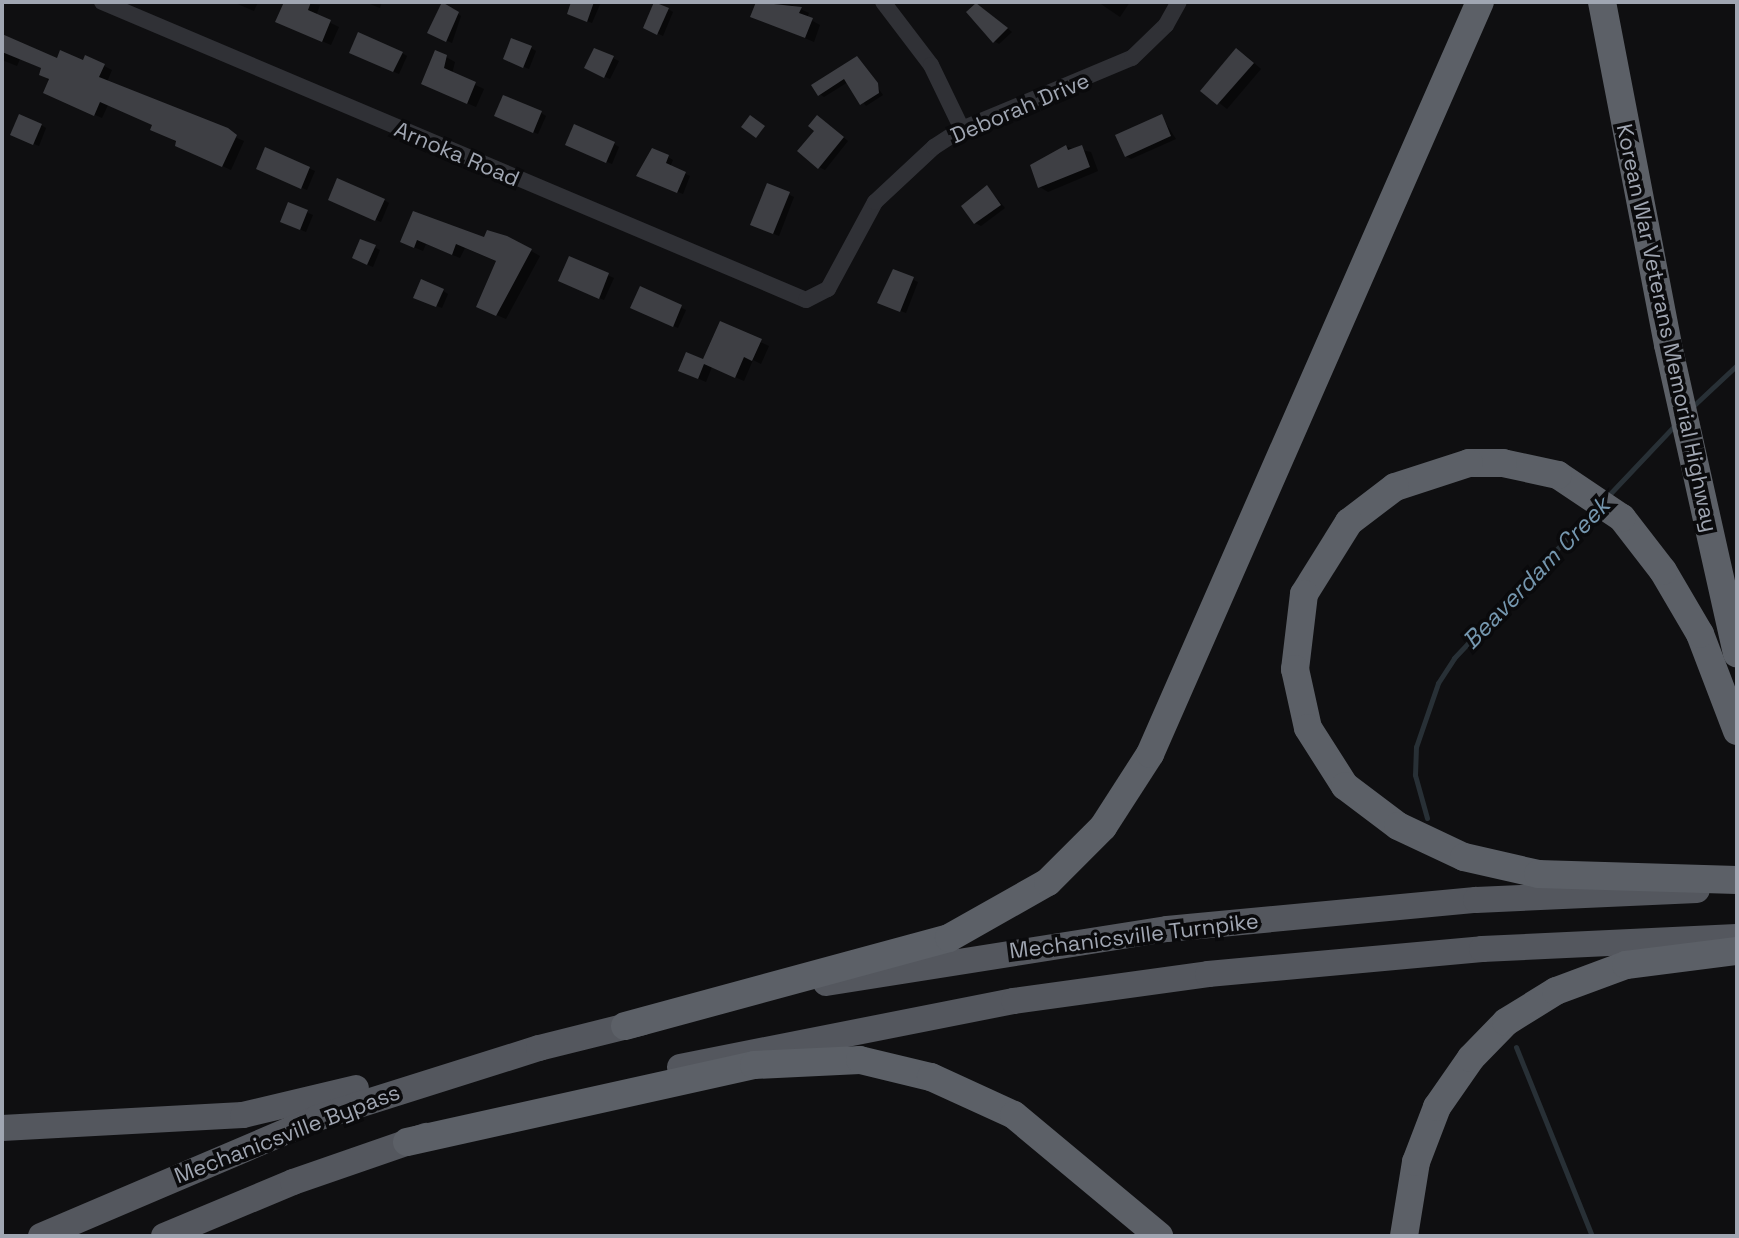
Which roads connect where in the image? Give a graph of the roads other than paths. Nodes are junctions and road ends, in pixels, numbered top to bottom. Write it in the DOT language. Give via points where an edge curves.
graph roads {
  1 [pos="102,2"];
  2 [pos="883,2"];
  3 [pos="1179,2"];
  4 [pos="1480,2"];
  5 [pos="1602,2"];
  6 [pos="962,129"];
  7 [pos="814,300"];
  8 [pos="1737,653"];
  9 [pos="1737,731"];
  10 [pos="1737,880"];
  11 [pos="1737,888"];
  12 [pos="1737,937"];
  13 [pos="1737,951"];
  14 [pos="625,1026"];
  15 [pos="539,1048"];
  16 [pos="2,1128"];
  17 [pos="407,1142"];
  18 [pos="167,1235"];
  19 [pos="41,1236"];
  20 [pos="1159,1236"];
  21 [pos="1404,1236"];
  1 -- 7 [label="street, Arnoka Road" via="773,289"];
  2 -- 6 [label="street" via="931,65"];
  3 -- 6 [label="street, Deborah Drive" via="1151,43 1124,63"];
  4 -- 14 [label="highway" via="1150,754 1103,827 1048,882 963,932 918,949"];
  5 -- 8 [label="highway, Korean War Veterans Memorial Highway" via="1668,345"];
  6 -- 7 [label="street, Deborah Drive" via="911,165 875,202 828,289"];
  9 -- 10 [label="highway" via="1692,618 1638,536 1583,487 1531,467 1469,463 1420,475 1371,503 1331,544 1304,594 1295,642 1300,702 1318,748 1345,786 1373,809 1464,857 1571,878"];
  11 -- 14 [label="highway, Mechanicsville Turnpike" via="1461,901 1167,929 885,972"];
  12 -- 17 [label="highway" via="1467,950 1208,974 902,1021 651,1074"];
  13 -- 21 [label="highway" via="1655,958 1612,969 1556,991 1506,1022 1471,1058 1433,1116 1409,1191"];
  14 -- 15 [label="highway, Mechanicsville Turnpike"];
  15 -- 16 [label="highway" via="243,1115"];
  15 -- 19 [label="highway, Mechanicsville Bypass" via="317,1118"];
  17 -- 18 [label="highway"];
  17 -- 20 [label="highway" via="754,1065 860,1060 931,1077 1014,1115 1053,1142"];
}
